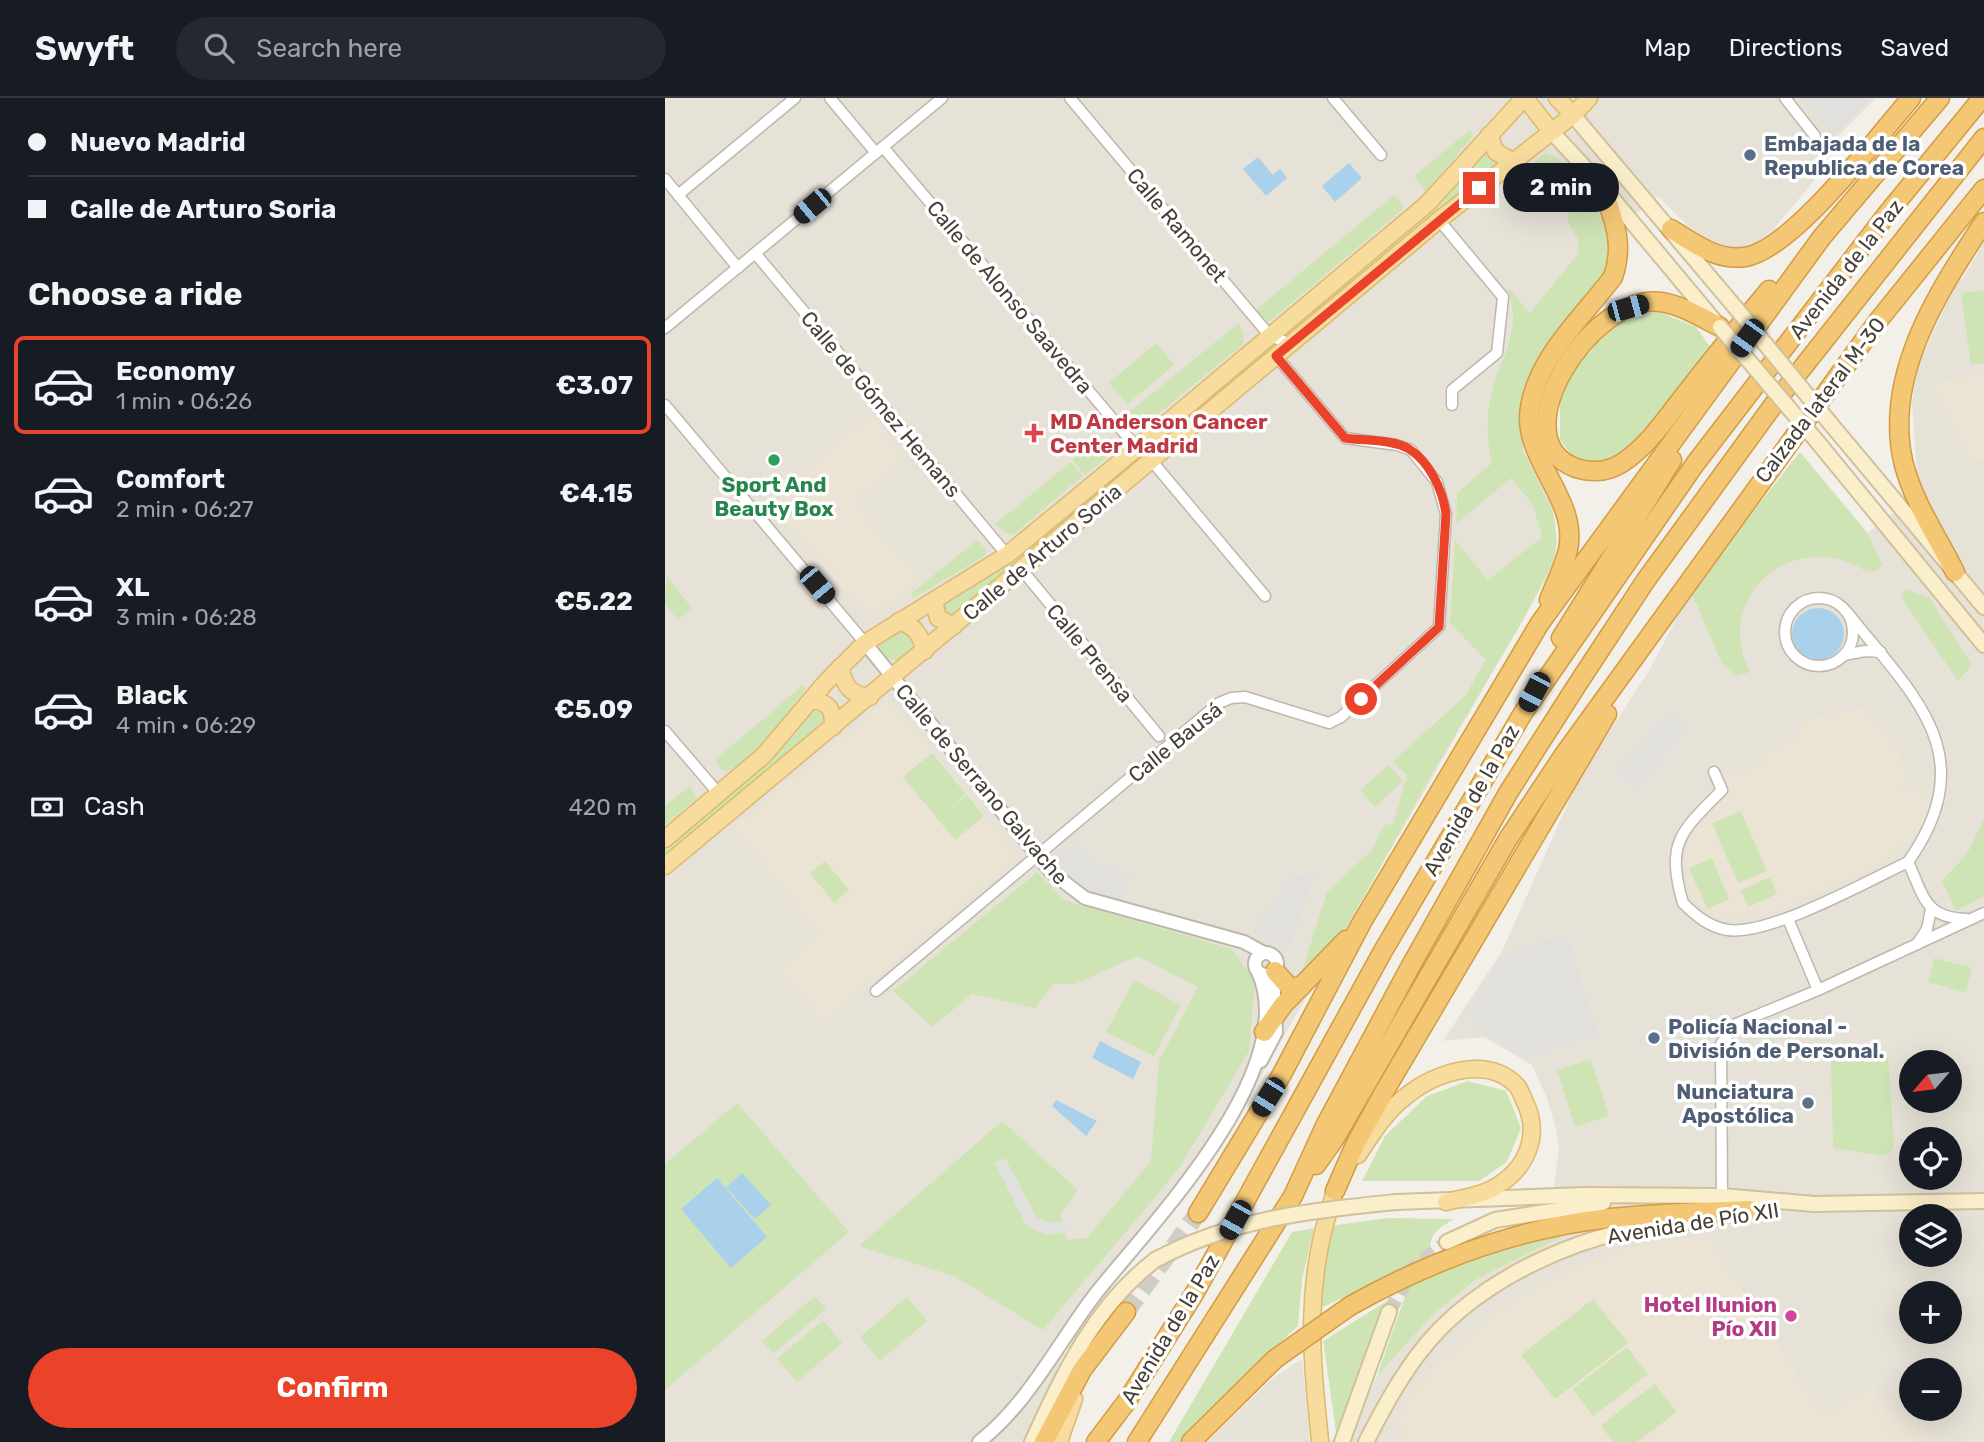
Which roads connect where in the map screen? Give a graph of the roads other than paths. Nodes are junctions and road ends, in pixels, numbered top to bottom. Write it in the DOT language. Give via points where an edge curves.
graph roads {
  1 [pos="795,98"];
  2 [pos="830,98"];
  3 [pos="942,98"];
  4 [pos="1070,98"];
  5 [pos="1333,98"];
  6 [pos="1525,98"];
  7 [pos="1557,98"];
  8 [pos="1589,98"];
  9 [pos="1785,98"];
  10 [pos="1911,98"];
  11 [pos="1940,98"];
  12 [pos="1982,98"];
  13 [pos="1573,115"];
  14 [pos="1551,131"];
  15 [pos="1489,135"];
  16 [pos="1815,136"];
  17 [pos="1984,138"];
  18 [pos="879,150"];
  19 [pos="1381,155"];
  20 [pos="1512,161"];
  21 [pos="665,179"];
  22 [pos="1602,186"];
  23 [pos="1984,189"];
  24 [pos="678,195"];
  25 [pos="1439,220"];
  26 [pos="1984,222"];
  27 [pos="1671,229"];
  28 [pos="1822,237"];
  29 [pos="755,253"];
  30 [pos="738,268"];
  31 [pos="1720,327"];
  32 [pos="665,328"];
  33 [pos="1270,336"];
  34 [pos="1747,338"];
  35 [pos="1290,344"];
  36 [pos="1276,356"];
  37 [pos="665,405"];
  38 [pos="1451,405"];
  39 [pos="1137,447"];
  40 [pos="1151,460"];
  41 [pos="1007,555"];
  42 [pos="1022,570"];
  43 [pos="1955,572"];
  44 [pos="1265,596"];
  45 [pos="934,601"];
  46 [pos="1984,607"];
  47 [pos="1847,612"];
  48 [pos="1665,617"];
  49 [pos="899,621"];
  50 [pos="1540,623"];
  51 [pos="954,626"];
  52 [pos="865,643"];
  53 [pos="1984,645"];
  54 [pos="925,651"];
  55 [pos="1881,652"];
  56 [pos="1843,656"];
  57 [pos="840,667"];
  58 [pos="894,678"];
  59 [pos="870,697"];
  60 [pos="812,700"];
  61 [pos="1523,713"];
  62 [pos="833,727"];
  63 [pos="665,731"];
  64 [pos="1159,736"];
  65 [pos="1714,772"];
  66 [pos="719,794"];
  67 [pos="665,839"];
  68 [pos="1038,854"];
  69 [pos="1908,862"];
  70 [pos="665,866"];
  71 [pos="1931,909"];
  72 [pos="1984,913"];
  73 [pos="1789,919"];
  74 [pos="1971,919"];
  75 [pos="1362,922"];
  76 [pos="1917,945"];
  77 [pos="1265,966"];
  78 [pos="1302,986"];
  79 [pos="1818,990"];
  80 [pos="876,991"];
  81 [pos="1277,1012"];
  82 [pos="1264,1032"];
  83 [pos="1251,1076"];
  84 [pos="1335,1191"];
  85 [pos="1293,1196"];
  86 [pos="1722,1196"];
  87 [pos="1653,1198"];
  88 [pos="1984,1201"];
  89 [pos="1446,1202"];
  90 [pos="1814,1204"];
  91 [pos="1749,1210"];
  92 [pos="1198,1213"];
  93 [pos="1447,1242"];
  94 [pos="1126,1312"];
  95 [pos="1389,1312"];
  96 [pos="1100,1346"];
  97 [pos="1329,1440"];
  98 [pos="979,1442"];
  99 [pos="1031,1442"];
  100 [pos="1044,1442"];
  101 [pos="1059,1442"];
  102 [pos="1096,1442"];
  103 [pos="1137,1442"];
  104 [pos="1191,1442"];
  105 [pos="1366,1442"];
  1 -- 24 [label="street"];
  2 -- 18 [label="street, Calle de Alonso Saavedra"];
  3 -- 18 [label="street"];
  4 -- 33 [label="street, Calle Ramonet"];
  5 -- 19 [label="street"];
  6 -- 14 [label="main road, Calle de Arturo Soria"];
  6 -- 15 [label="main road, Calle de Arturo Soria"];
  7 -- 13 [label="main road"];
  8 -- 13 [label="main road, Calle de Arturo Soria"];
  9 -- 16 [label="street"];
  10 -- 27 [label="highway" via="1807,215 1761,252 1744,257 1715,255"];
  11 -- 28 [label="highway"];
  12 -- 61 [label="highway, Avenida de la Paz" via="1695,464"];
  13 -- 14 [label="main road, Calle de Arturo Soria"];
  13 -- 27 [label="main road"];
  14 -- 20 [label="main road, Calle de Arturo Soria"];
  14 -- 22 [label="main road"];
  15 -- 20 [label="main road" via="1496,152"];
  15 -- 33 [label="main road, Calle de Arturo Soria" via="1427,204"];
  17 -- 85 [label="highway, Avenida de la Paz" via="1777,400 1646,580 1509,793 1409,969"];
  18 -- 29 [label="street"];
  18 -- 39 [label="street, Calle de Alonso Saavedra"];
  20 -- 25 [label="main road, Calle de Arturo Soria"];
  21 -- 24 [label="street"];
  22 -- 31 [label="main road"];
  22 -- 50 [label="highway" via="1619,234 1613,277 1553,355 1530,407 1533,445 1565,512 1568,531 1568,549"];
  23 -- 48 [label="highway, Calzada lateral M-30" via="1878,321"];
  24 -- 30 [label="street"];
  25 -- 35 [label="main road, Calle de Arturo Soria"];
  25 -- 38 [label="street" via="1498,289 1504,305 1497,353 1453,390"];
  26 -- 43 [label="highway" via="1932,306 1910,360 1902,398 1904,464"];
  27 -- 43 [label="main road, bridge"];
  28 -- 31 [label="highway" via="1788,266 1629,458 1612,468 1587,471 1572,466 1559,454 1547,421 1556,381 1601,323 1628,308 1661,302"];
  28 -- 34 [label="highway"];
  29 -- 30 [label="street"];
  29 -- 41 [label="street, Calle de Gómez Hemans"];
  30 -- 32 [label="street"];
  31 -- 53 [label="main road, bridge"];
  33 -- 35 [label="street, Calle Ramonet"];
  33 -- 39 [label="main road, Calle de Arturo Soria"];
  34 -- 50 [label="highway"];
  34 -- 61 [label="highway" via="1566,630"];
  35 -- 36 [label="main road, Calle de Arturo Soria"];
  36 -- 40 [label="main road, Calle de Arturo Soria"];
  36 -- 68 [label="street, Calle Bausá" via="1345,438 1411,450 1437,482 1446,514 1439,627 1329,723 1245,697 1219,703"];
  37 -- 52 [label="street"];
  39 -- 41 [label="main road, Calle de Arturo Soria"];
  40 -- 42 [label="main road, Calle de Arturo Soria"];
  40 -- 44 [label="street"];
  41 -- 45 [label="main road, Calle de Arturo Soria"];
  42 -- 51 [label="main road, Calle de Arturo Soria"];
  42 -- 64 [label="street, Calle Prensa"];
  43 -- 46 [label="main road"];
  45 -- 49 [label="main road, Calle de Arturo Soria"];
  45 -- 51 [label="main road, Calle de Arturo Soria" via="938,618"];
  47 -- 55 [label="street"];
  47 -- 56 [label="street" via="1853,635"];
  47 -- 56 [label="street" via="1829,599 1807,599 1797,605 1786,623 1787,645 1802,661 1823,665"];
  48 -- 84 [label="highway" via="1384,1092"];
  48 -- 85 [label="highway" via="1508,839 1335,1138"];
  49 -- 52 [label="main road, Calle de Arturo Soria"];
  49 -- 54 [label="main road" via="913,626"];
  50 -- 75 [label="highway"];
  51 -- 54 [label="main road, Calle de Arturo Soria"];
  52 -- 57 [label="main road, Calle de Arturo Soria"];
  52 -- 58 [label="street, Calle de Serrano Galvache"];
  54 -- 58 [label="main road, Calle de Arturo Soria"];
  55 -- 56 [label="street"];
  55 -- 69 [label="street" via="1940,729 1950,771 1942,814"];
  57 -- 59 [label="main road" via="845,686"];
  57 -- 60 [label="main road, Calle de Arturo Soria"];
  58 -- 59 [label="main road, Calle de Arturo Soria"];
  58 -- 68 [label="street, Calle de Serrano Galvache"];
  59 -- 62 [label="main road, Calle de Arturo Soria"];
  60 -- 62 [label="main road" via="830,706"];
  60 -- 66 [label="main road, Calle de Arturo Soria" via="764,755"];
  61 -- 102 [label="highway, Avenida de la Paz" via="1383,951 1194,1294"];
  62 -- 70 [label="main road, Calle de Arturo Soria"];
  63 -- 66 [label="street"];
  65 -- 73 [label="street" via="1722,790 1678,840 1683,903 1706,923 1732,931"];
  66 -- 67 [label="main road, Calle de Arturo Soria"];
  68 -- 77 [label="street, Calle de Serrano Galvache" via="1051,872 1085,898 1234,939"];
  68 -- 80 [label="street, Calle Bausá"];
  69 -- 71 [label="street"];
  69 -- 73 [label="street"];
  71 -- 74 [label="street" via="1945,918"];
  71 -- 76 [label="street" via="1927,929"];
  72 -- 74 [label="street"];
  73 -- 79 [label="street"];
  74 -- 76 [label="street"];
  75 -- 78 [label="highway"];
  75 -- 92 [label="highway" via="1282,1074"];
  76 -- 79 [label="street"];
  77 -- 78 [label="highway" via="1290,988"];
  77 -- 81 [label="street"];
  77 -- 82 [label="street"];
  78 -- 81 [label="highway"];
  79 -- 86 [label="street" via="1736,1024 1721,1044"];
  81 -- 82 [label="highway"];
  81 -- 83 [label="street" via="1273,1040"];
  82 -- 83 [label="street"];
  83 -- 98 [label="street" via="1215,1142 1162,1216 1098,1292 1012,1410"];
  84 -- 89 [label="main road" via="1371,1135 1405,1097 1464,1069 1492,1071 1517,1086 1532,1115 1533,1138 1524,1163 1506,1179 1491,1189"];
  84 -- 97 [label="main road" via="1315,1267 1311,1339 1314,1383"];
  85 -- 103 [label="highway, Avenida de la Paz"];
  86 -- 87 [label="main road, Avenida de Pío XII"];
  86 -- 90 [label="main road, Avenida de Pío XII"];
  87 -- 89 [label="main road, Avenida de Pío XII" via="1584,1195"];
  87 -- 93 [label="main road, Avenida de Pío XII" via="1495,1220"];
  88 -- 90 [label="main road, Avenida de Pío XII"];
  89 -- 99 [label="main road, Avenida de Pío XII, bridge" via="1305,1211 1200,1238 1155,1260 1119,1290 1088,1331"];
  90 -- 91 [label="main road, Avenida de Pío XII"];
  91 -- 104 [label="highway, bridge" via="1611,1218 1528,1233 1448,1258 1350,1306 1275,1359"];
  91 -- 105 [label="main road, Avenida de Pío XII" via="1585,1241 1513,1275 1437,1332 1386,1403"];
  94 -- 96 [label="highway"];
  95 -- 97 [label="main road"];
  96 -- 100 [label="highway" via="1066,1396"];
  96 -- 101 [label="main road" via="1070,1407"];
}
